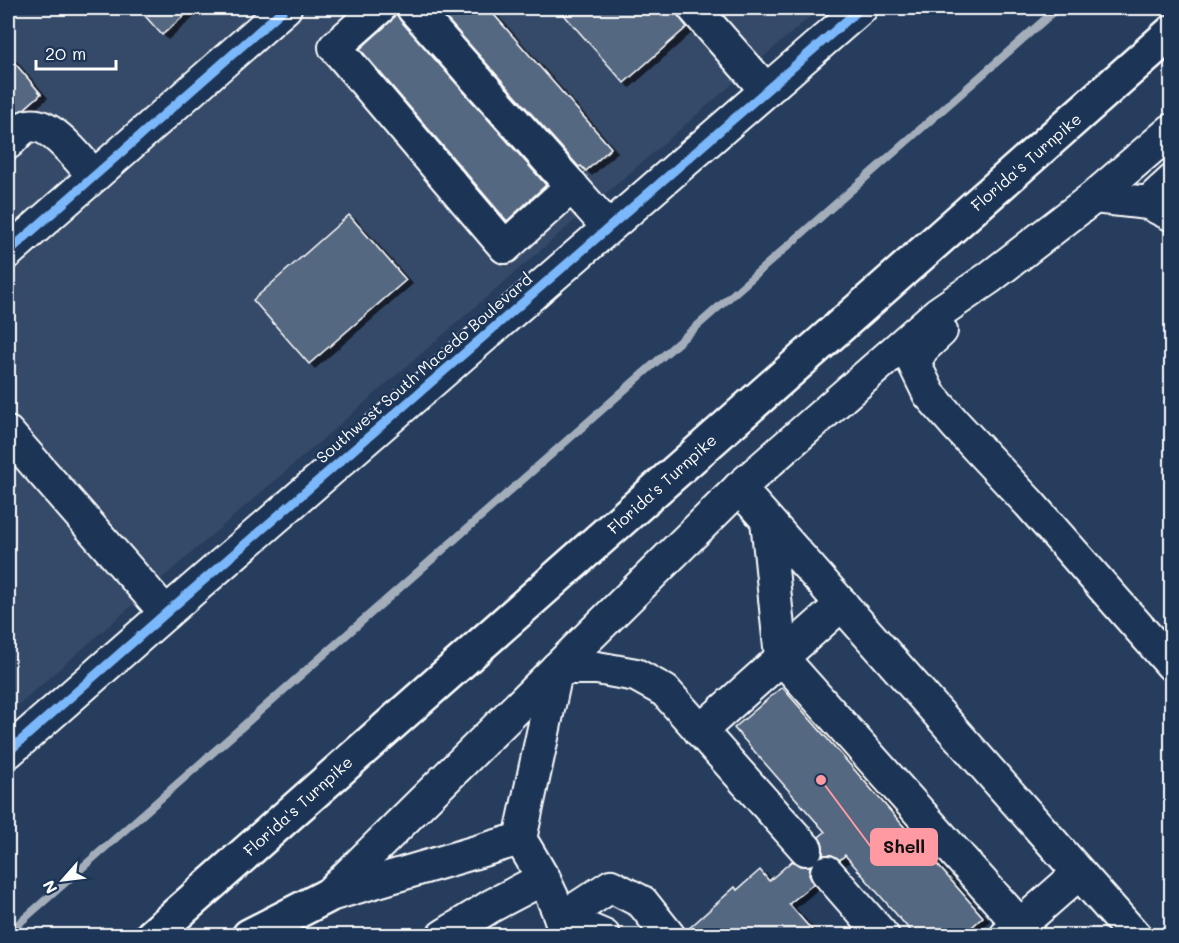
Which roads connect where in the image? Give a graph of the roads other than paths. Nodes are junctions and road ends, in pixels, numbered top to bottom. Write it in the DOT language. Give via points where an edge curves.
graph roads {
  1 [pos="285,8"];
  2 [pos="379,8"];
  3 [pos="413,8"];
  4 [pos="694,8"];
  5 [pos="861,8"];
  6 [pos="1172,32"];
  7 [pos="766,90"];
  8 [pos="1172,130"];
  9 [pos="8,143"];
  10 [pos="94,176"];
  11 [pos="1172,181"];
  12 [pos="572,186"];
  13 [pos="1094,197"];
  14 [pos="1160,209"];
  15 [pos="608,227"];
  16 [pos="8,252"];
  17 [pos="989,278"];
  18 [pos="8,434"];
  19 [pos="739,488"];
  20 [pos="767,520"];
  21 [pos="842,603"];
  22 [pos="166,613"];
  23 [pos="781,657"];
  24 [pos="1172,665"];
  25 [pos="557,668"];
  26 [pos="700,731"];
  27 [pos="8,752"];
  28 [pos="520,839"];
  29 [pos="806,849"];
  30 [pos="827,872"];
  31 [pos="1079,873"];
  32 [pos="544,878"];
  33 [pos="327,896"];
  34 [pos="564,927"];
  35 [pos="1013,930"];
  36 [pos="152,936"];
  37 [pos="249,936"];
  38 [pos="443,936"];
  39 [pos="604,936"];
  40 [pos="669,936"];
  41 [pos="884,936"];
  42 [pos="1135,936"];
  1 -- 10 [label="street"];
  2 -- 12 [label="street" via="335,48 505,247"];
  3 -- 12 [label="street"];
  4 -- 7 [label="street"];
  5 -- 7 [label="street, Southwest South Macedo Boulevard"];
  6 -- 36 [label="highway, Florida's Turnpike"];
  7 -- 15 [label="street, Southwest South Macedo Boulevard"];
  8 -- 13 [label="street"];
  9 -- 10 [label="street" via="26,126 45,128"];
  10 -- 16 [label="street"];
  11 -- 14 [label="street"];
  12 -- 15 [label="street"];
  13 -- 14 [label="street"];
  13 -- 17 [label="street"];
  15 -- 22 [label="street, Southwest South Macedo Boulevard"];
  17 -- 19 [label="street" via="938,313"];
  17 -- 24 [label="street" via="956,318 923,348 914,363 929,394"];
  18 -- 22 [label="street"];
  19 -- 20 [label="street"];
  19 -- 25 [label="street"];
  20 -- 21 [label="street"];
  20 -- 23 [label="street"];
  21 -- 23 [label="street"];
  21 -- 31 [label="street"];
  22 -- 27 [label="street, Southwest South Macedo Boulevard"];
  23 -- 26 [label="street"];
  23 -- 35 [label="street"];
  25 -- 26 [label="street" via="597,668 636,675 665,691"];
  25 -- 28 [label="street"];
  25 -- 33 [label="street"];
  26 -- 29 [label="street"];
  28 -- 32 [label="street"];
  28 -- 33 [label="street"];
  30 -- 41 [label="street"];
  31 -- 35 [label="street"];
  31 -- 42 [label="street"];
  32 -- 34 [label="street"];
  32 -- 38 [label="street"];
  33 -- 37 [label="highway"];
  34 -- 39 [label="street"];
  34 -- 40 [label="street" via="611,886 642,902"];
}
